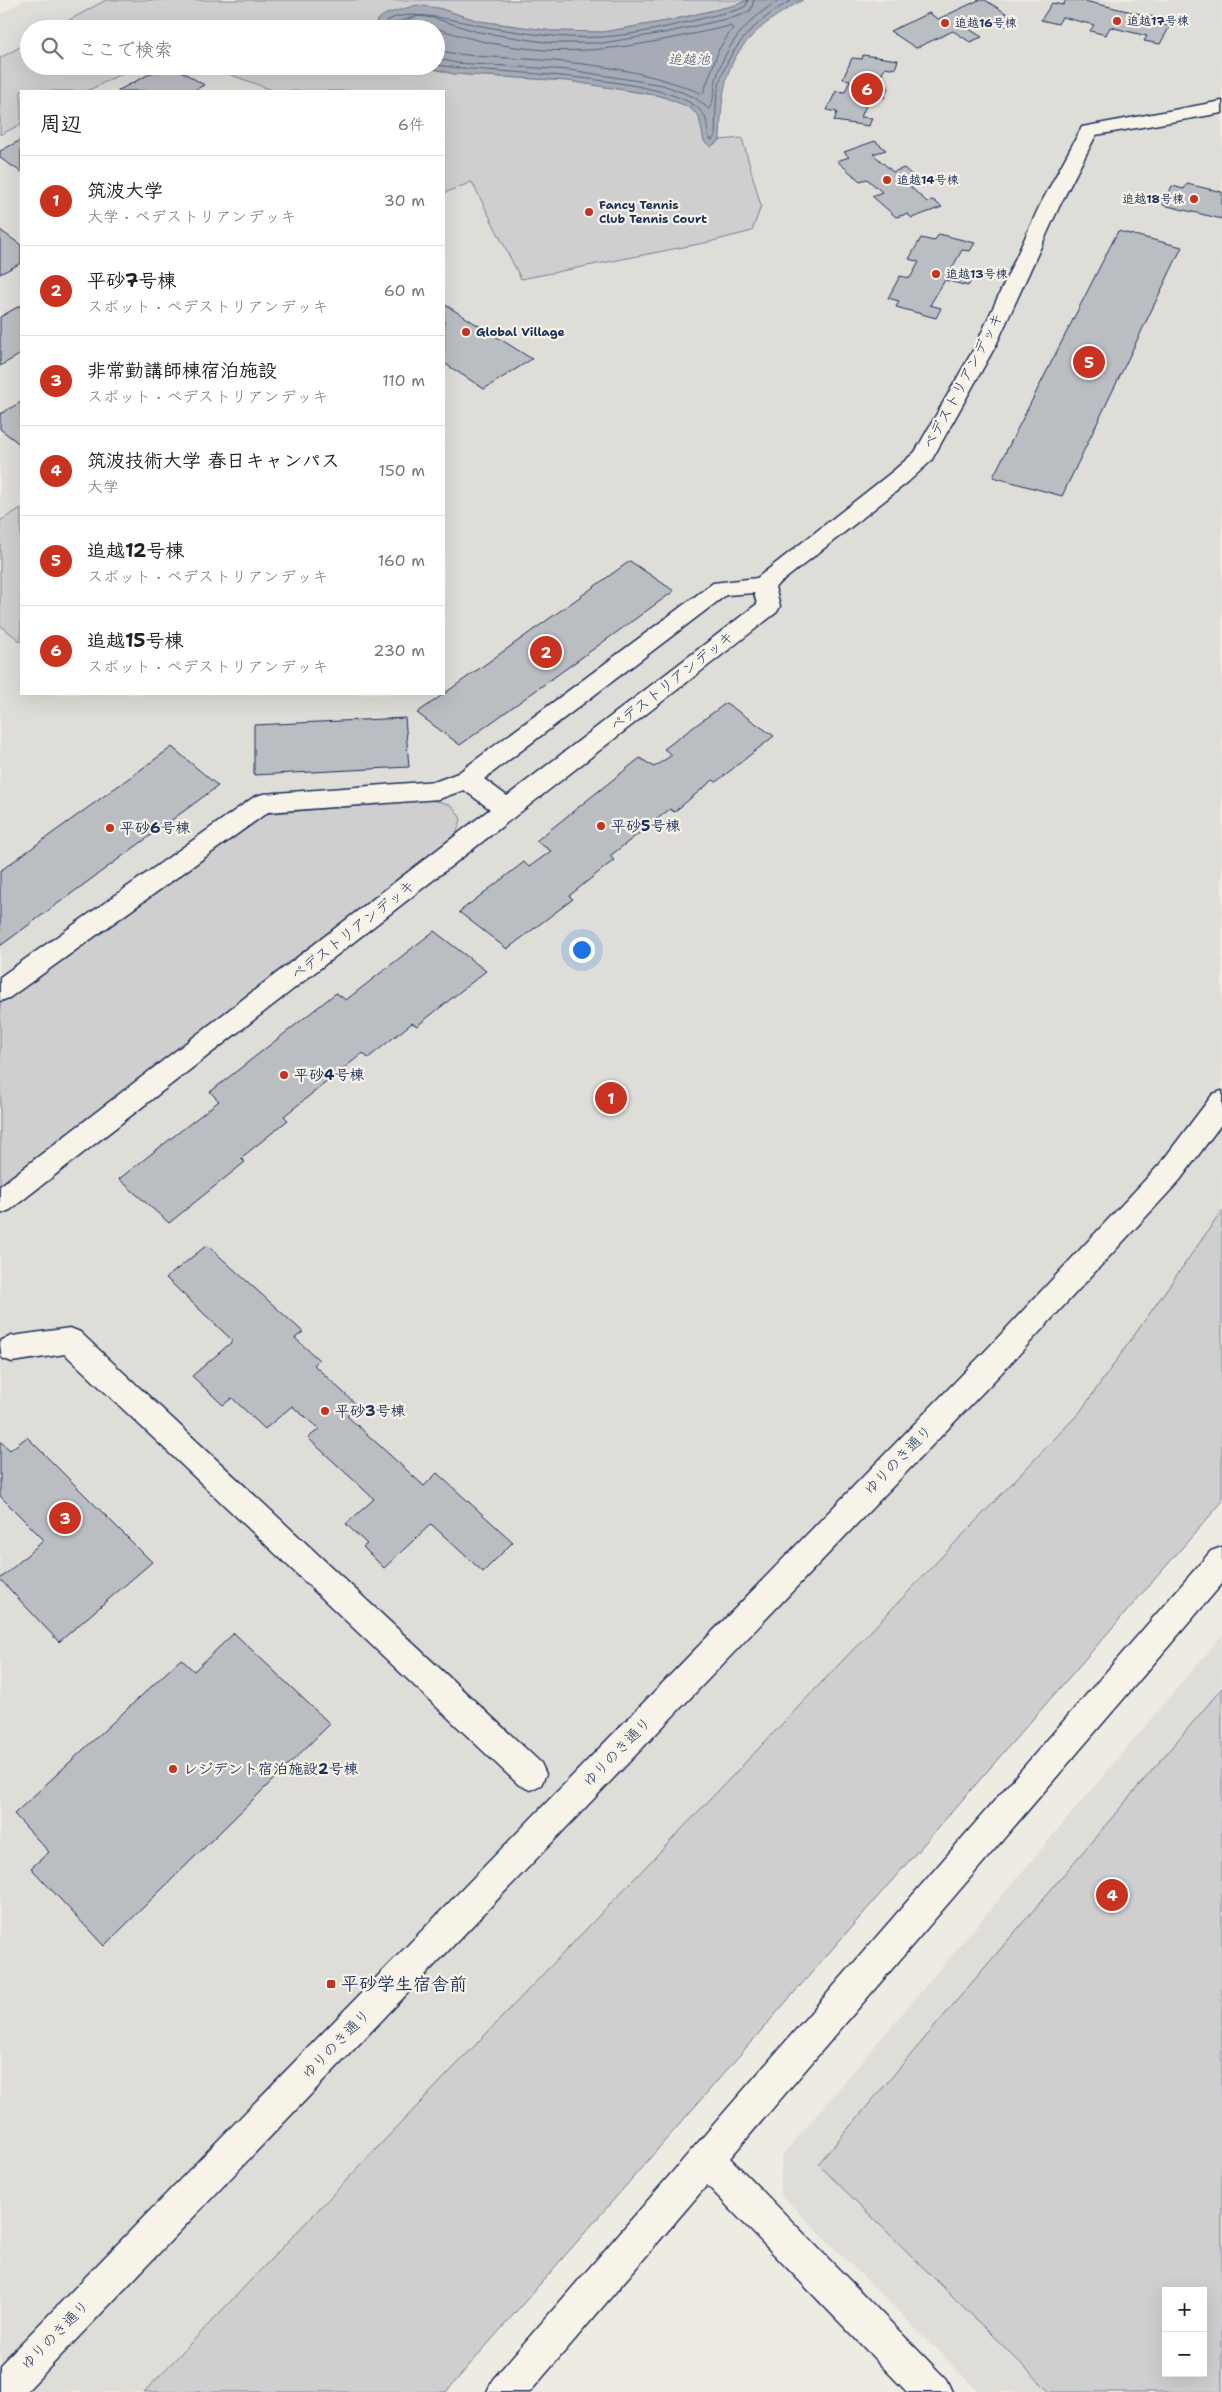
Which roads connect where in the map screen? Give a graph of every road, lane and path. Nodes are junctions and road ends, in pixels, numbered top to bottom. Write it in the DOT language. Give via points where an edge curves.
graph roads {
  1 [pos="1222,106"];
  2 [pos="763,585"];
  3 [pos="467,779"];
  4 [pos="508,809"];
  5 [pos="0,992"];
  6 [pos="1222,1102"];
  7 [pos="0,1202"];
  8 [pos="4,1348"];
  9 [pos="1222,1561"];
  10 [pos="530,1774"];
  11 [pos="707,2160"];
  12 [pos="0,2392"];
  13 [pos="506,2392"];
  14 [pos="933,2392"];
  1 -- 2 [label="street, ペデストリアンデッキ" via="1089,131 1049,207 986,345 923,456"];
  2 -- 3 [label="street" via="721,588"];
  2 -- 4 [label="street, ペデストリアンデッキ" via="769,606"];
  3 -- 4 [label="street"];
  3 -- 5 [label="street" via="439,790 263,803"];
  4 -- 7 [label="street, ペデストリアンデッキ"];
  6 -- 12 [label="street, ゆりのき通り" via="1170,1172 999,1356"];
  8 -- 10 [label="street" via="70,1341"];
  9 -- 11 [label="street"];
  11 -- 13 [label="street"];
  11 -- 14 [label="street"];
}
